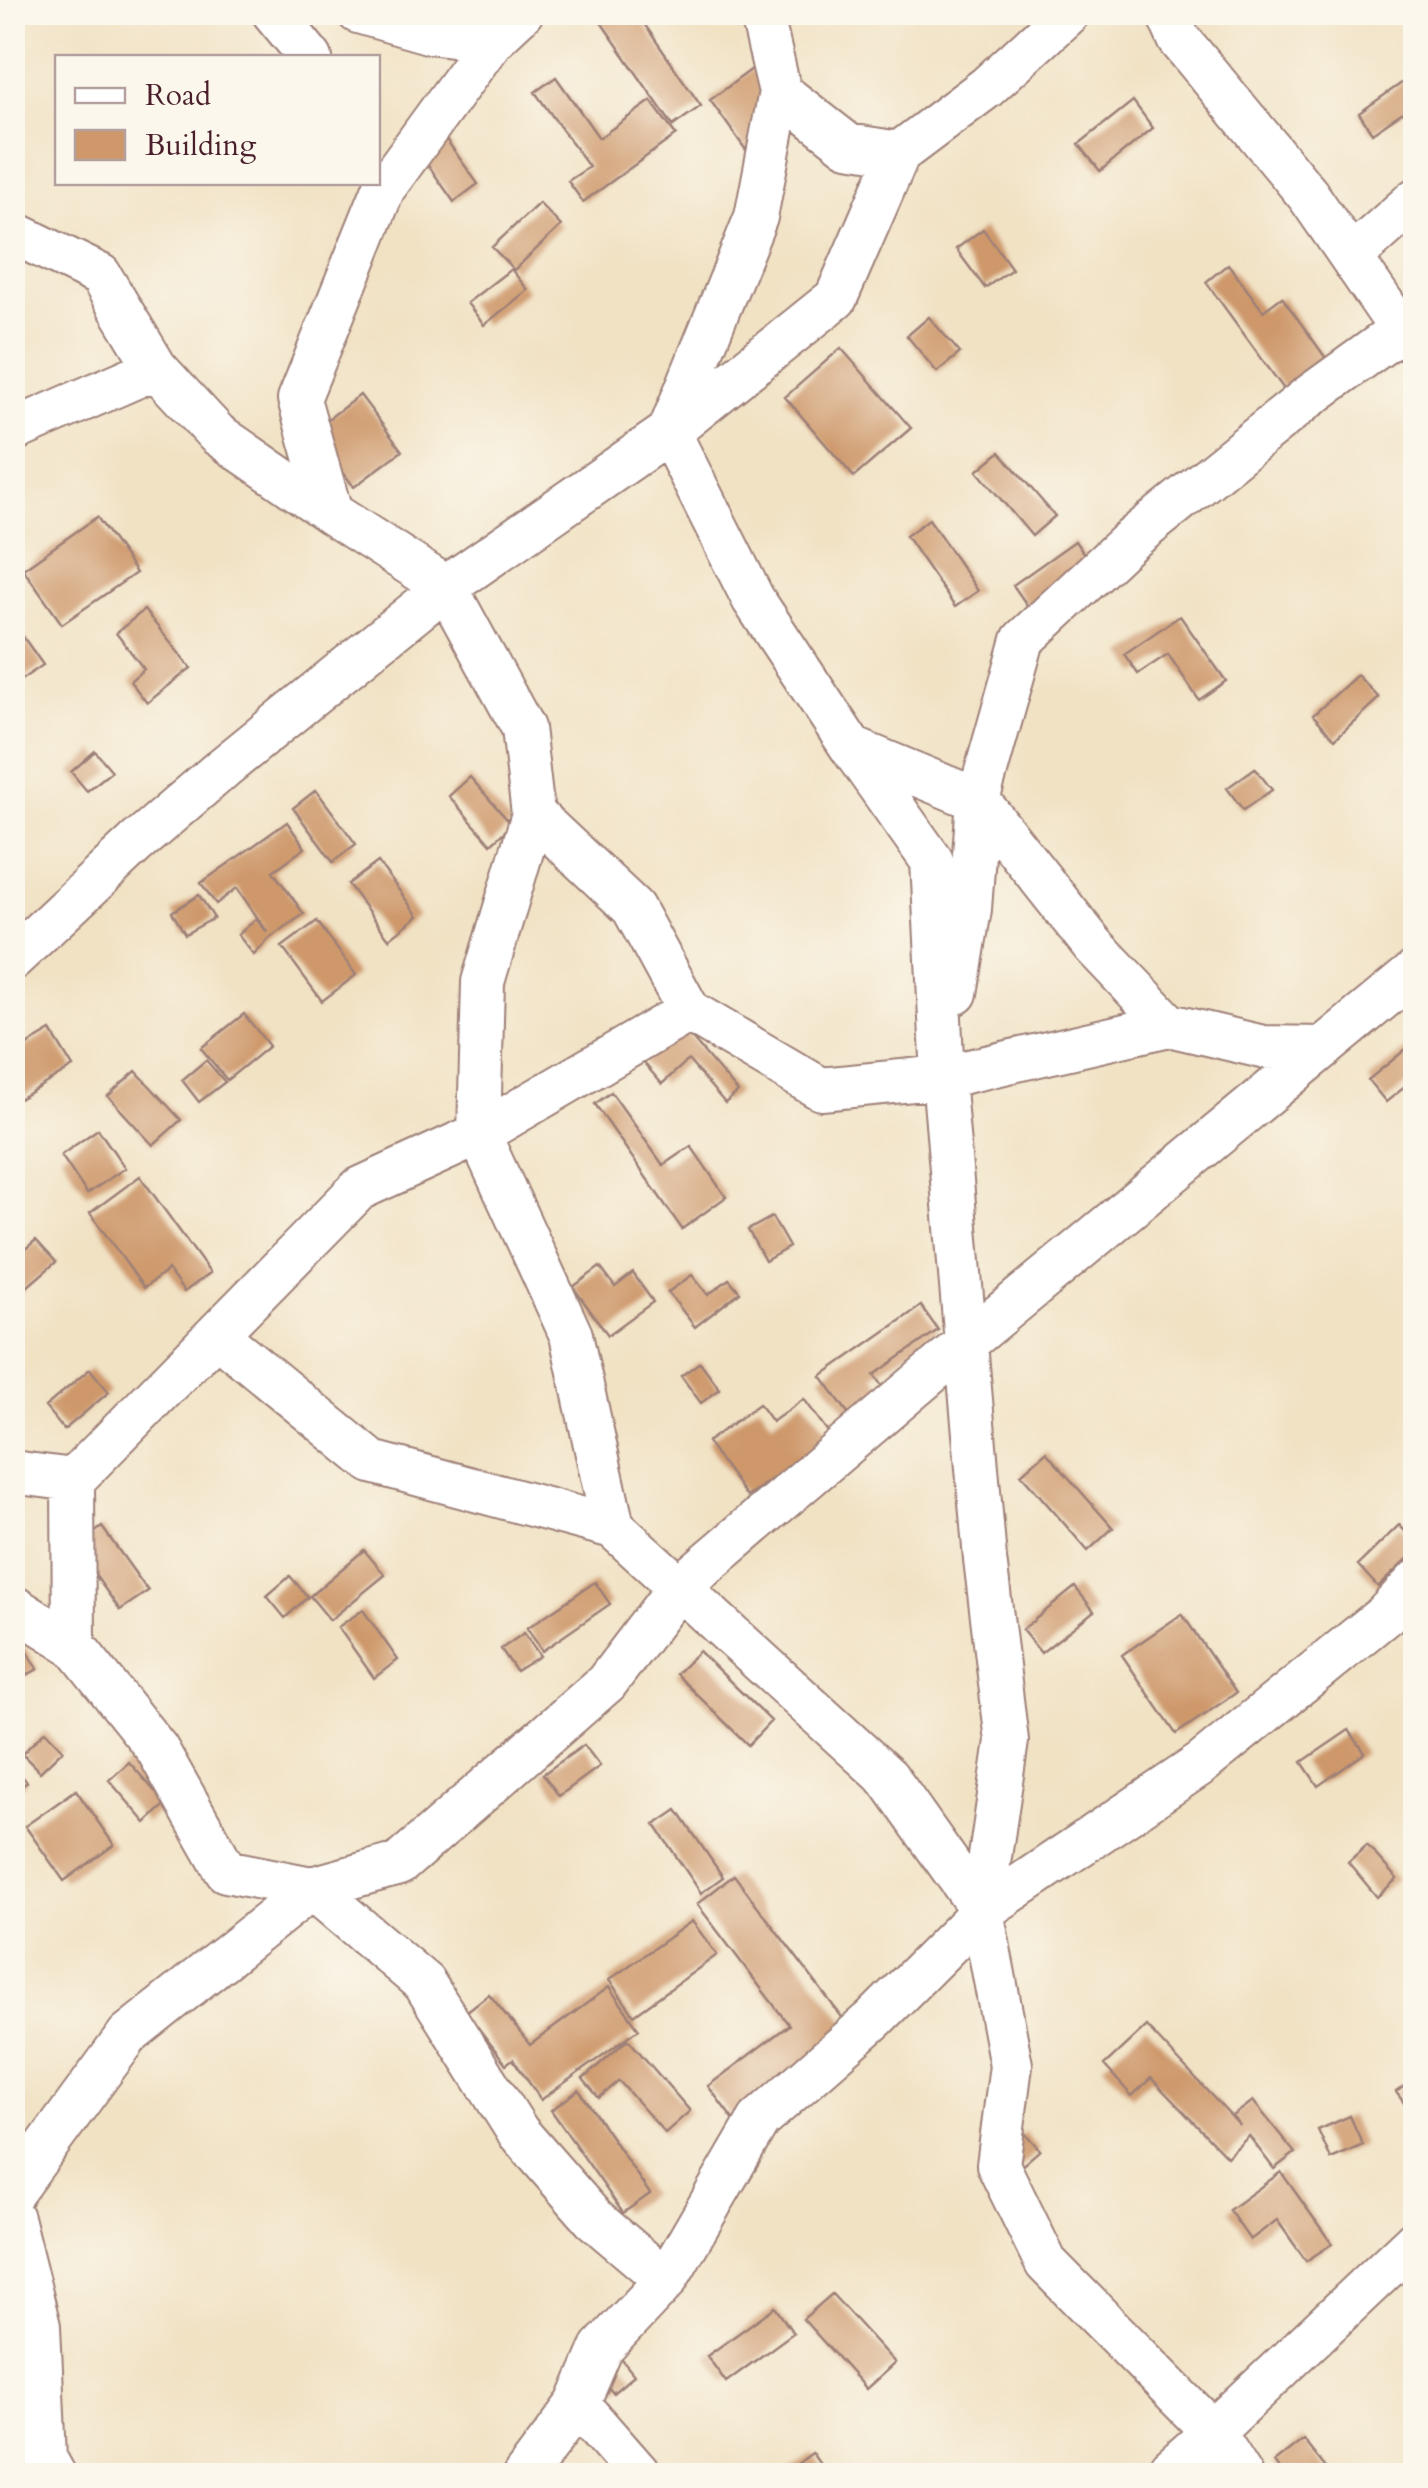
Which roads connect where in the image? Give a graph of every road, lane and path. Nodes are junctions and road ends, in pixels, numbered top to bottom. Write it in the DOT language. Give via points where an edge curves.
graph roads {
  1 [pos="273,12"];
  2 [pos="358,12"];
  3 [pos="761,12"];
  4 [pos="1069,12"];
  5 [pos="1167,12"];
  6 [pos="507,26"];
  7 [pos="309,55"];
  8 [pos="780,92"];
  9 [pos="899,154"];
  10 [pos="381,181"];
  11 [pos="379,185"];
  12 [pos="1416,199"];
  13 [pos="12,232"];
  14 [pos="1351,257"];
  15 [pos="1408,337"];
  16 [pos="156,368"];
  17 [pos="12,430"];
  18 [pos="669,432"];
  19 [pos="331,513"];
  20 [pos="446,587"];
  21 [pos="851,747"];
  22 [pos="978,800"];
  23 [pos="534,814"];
  24 [pos="12,959"];
  25 [pos="1416,971"];
  26 [pos="689,1012"];
  27 [pos="1170,1025"];
  28 [pos="1323,1048"];
  29 [pos="944,1078"];
  30 [pos="479,1134"];
  31 [pos="218,1336"];
  32 [pos="966,1343"];
  33 [pos="12,1472"];
  34 [pos="73,1480"];
  35 [pos="613,1528"];
  36 [pos="1416,1582"];
  37 [pos="678,1588"];
  38 [pos="12,1606"];
  39 [pos="74,1646"];
  40 [pos="312,1888"];
  41 [pos="982,1912"];
  42 [pos="12,2193"];
  43 [pos="12,2218"];
  44 [pos="1416,2240"];
  45 [pos="666,2280"];
  46 [pos="578,2404"];
  47 [pos="1214,2432"];
  48 [pos="55,2476"];
  49 [pos="524,2476"];
  50 [pos="642,2476"];
  51 [pos="1164,2476"];
  52 [pos="1241,2476"];
  1 -- 7 [label="street"];
  2 -- 6 [label="street" via="428,32"];
  3 -- 8 [label="street"];
  4 -- 9 [label="street"];
  5 -- 14 [label="street" via="1179,39"];
  6 -- 10 [label="street"];
  8 -- 9 [label="street" via="848,145"];
  8 -- 18 [label="street" via="756,217"];
  9 -- 18 [label="street" via="836,298"];
  11 -- 19 [label="street" via="299,399"];
  12 -- 14 [label="street"];
  13 -- 16 [label="street" via="100,275"];
  14 -- 15 [label="street"];
  15 -- 22 [label="street" via="1307,398 1022,640"];
  16 -- 17 [label="street"];
  16 -- 19 [label="street" via="217,434"];
  18 -- 20 [label="street"];
  18 -- 21 [label="street" via="753,599"];
  19 -- 20 [label="street"];
  20 -- 23 [label="street" via="523,728"];
  20 -- 24 [label="street" via="208,780"];
  21 -- 22 [label="street"];
  21 -- 29 [label="street" via="932,860"];
  22 -- 27 [label="street" via="1093,945"];
  22 -- 29 [label="street" via="970,908"];
  23 -- 26 [label="street" via="633,908"];
  23 -- 30 [label="street" via="483,982"];
  25 -- 28 [label="street"];
  26 -- 29 [label="street" via="821,1089"];
  26 -- 30 [label="street"];
  27 -- 28 [label="street" via="1263,1047"];
  27 -- 29 [label="street"];
  28 -- 32 [label="street"];
  29 -- 32 [label="street"];
  30 -- 31 [label="street" via="359,1189"];
  30 -- 35 [label="street" via="571,1335"];
  31 -- 34 [label="street"];
  31 -- 35 [label="street" via="372,1462"];
  32 -- 37 [label="street"];
  32 -- 41 [label="street" via="1006,1741"];
  33 -- 34 [label="street"];
  34 -- 39 [label="street"];
  35 -- 37 [label="street"];
  36 -- 41 [label="street" via="1385,1615 1200,1764"];
  37 -- 40 [label="street" via="606,1684 399,1864"];
  37 -- 41 [label="street" via="888,1778"];
  38 -- 39 [label="street"];
  39 -- 40 [label="street" via="157,1748 226,1871"];
  40 -- 42 [label="street" via="128,2035"];
  40 -- 45 [label="street" via="424,1983 518,2132 594,2219"];
  41 -- 45 [label="street" via="759,2120"];
  41 -- 47 [label="street" via="1011,2065 998,2164 1046,2263"];
  43 -- 48 [label="street" via="39,2326 45,2458"];
  44 -- 47 [label="street"];
  45 -- 46 [label="street" via="602,2348"];
  46 -- 49 [label="street"];
  46 -- 50 [label="street"];
  47 -- 51 [label="street"];
  47 -- 52 [label="street"];
}
